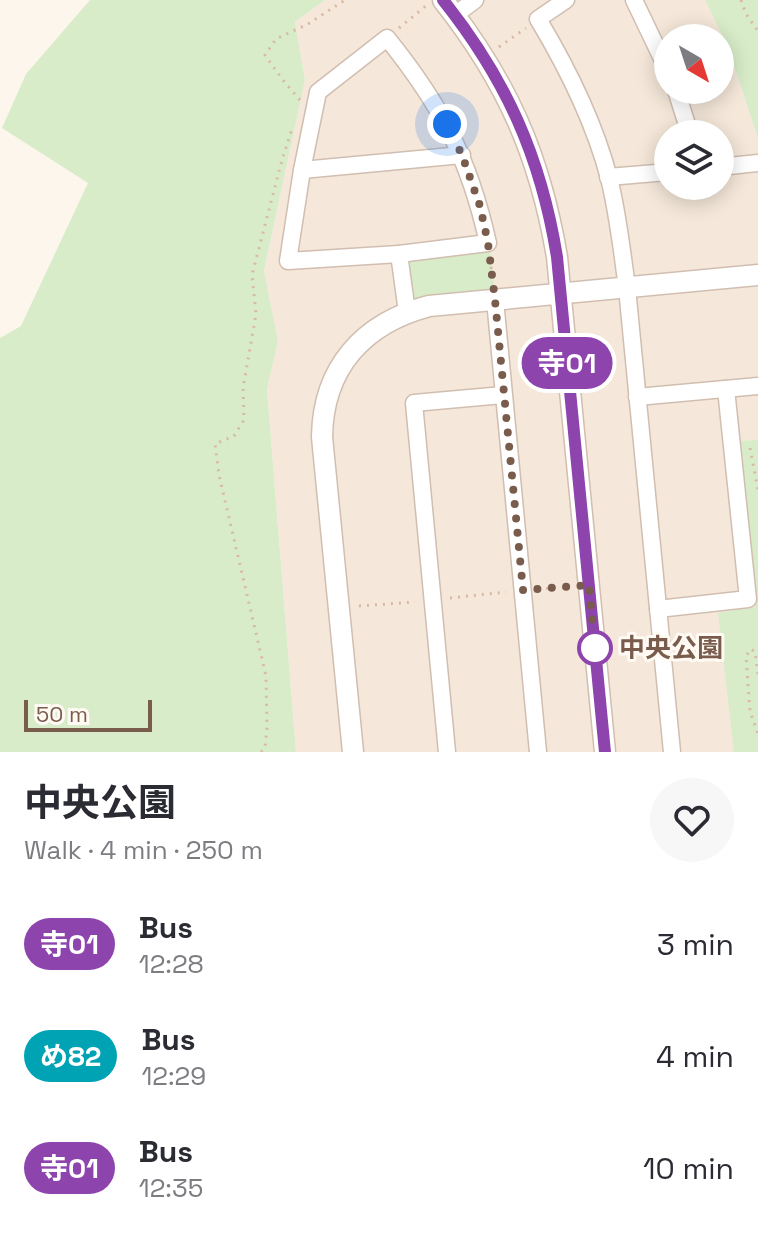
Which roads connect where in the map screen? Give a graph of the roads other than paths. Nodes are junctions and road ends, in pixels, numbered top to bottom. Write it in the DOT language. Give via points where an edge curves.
graph roads {
  1 [pos="475,0"];
  2 [pos="566,0"];
  3 [pos="634,0"];
  4 [pos="442,7"];
  5 [pos="654,42"];
  6 [pos="462,155"];
  7 [pos="758,163"];
  8 [pos="734,166"];
  9 [pos="302,170"];
  10 [pos="654,173"];
  11 [pos="608,177"];
  12 [pos="399,254"];
  13 [pos="758,275"];
  14 [pos="627,288"];
  15 [pos="560,294"];
  16 [pos="495,300"];
  17 [pos="407,312"];
  18 [pos="758,386"];
  19 [pos="726,389"];
  20 [pos="503,395"];
  21 [pos="637,397"];
  22 [pos="658,609"];
  23 [pos="353,752"];
  24 [pos="447,752"];
  25 [pos="538,752"];
  26 [pos="605,752"];
  27 [pos="672,752"];
  1 -- 4 [label="street"];
  2 -- 11 [label="street" via="538,19 581,99"];
  3 -- 5 [label="street"];
  4 -- 15 [label="street" via="487,60 527,142 549,215"];
  6 -- 9 [label="street"];
  6 -- 9 [label="street" via="428,93 387,38 318,92"];
  6 -- 12 [label="street" via="488,243"];
  7 -- 8 [label="street"];
  9 -- 12 [label="street" via="288,261"];
  10 -- 11 [label="street"];
  11 -- 14 [label="street"];
  12 -- 17 [label="street"];
  13 -- 14 [label="street"];
  14 -- 15 [label="street"];
  14 -- 21 [label="street"];
  15 -- 16 [label="street"];
  15 -- 26 [label="street"];
  16 -- 17 [label="street"];
  16 -- 20 [label="street"];
  17 -- 23 [label="street" via="351,350 326,402 322,437"];
  18 -- 19 [label="street"];
  19 -- 21 [label="street"];
  19 -- 22 [label="street" via="748,599"];
  20 -- 24 [label="street" via="414,403"];
  20 -- 25 [label="street"];
  21 -- 22 [label="street"];
  22 -- 27 [label="street"];
}
